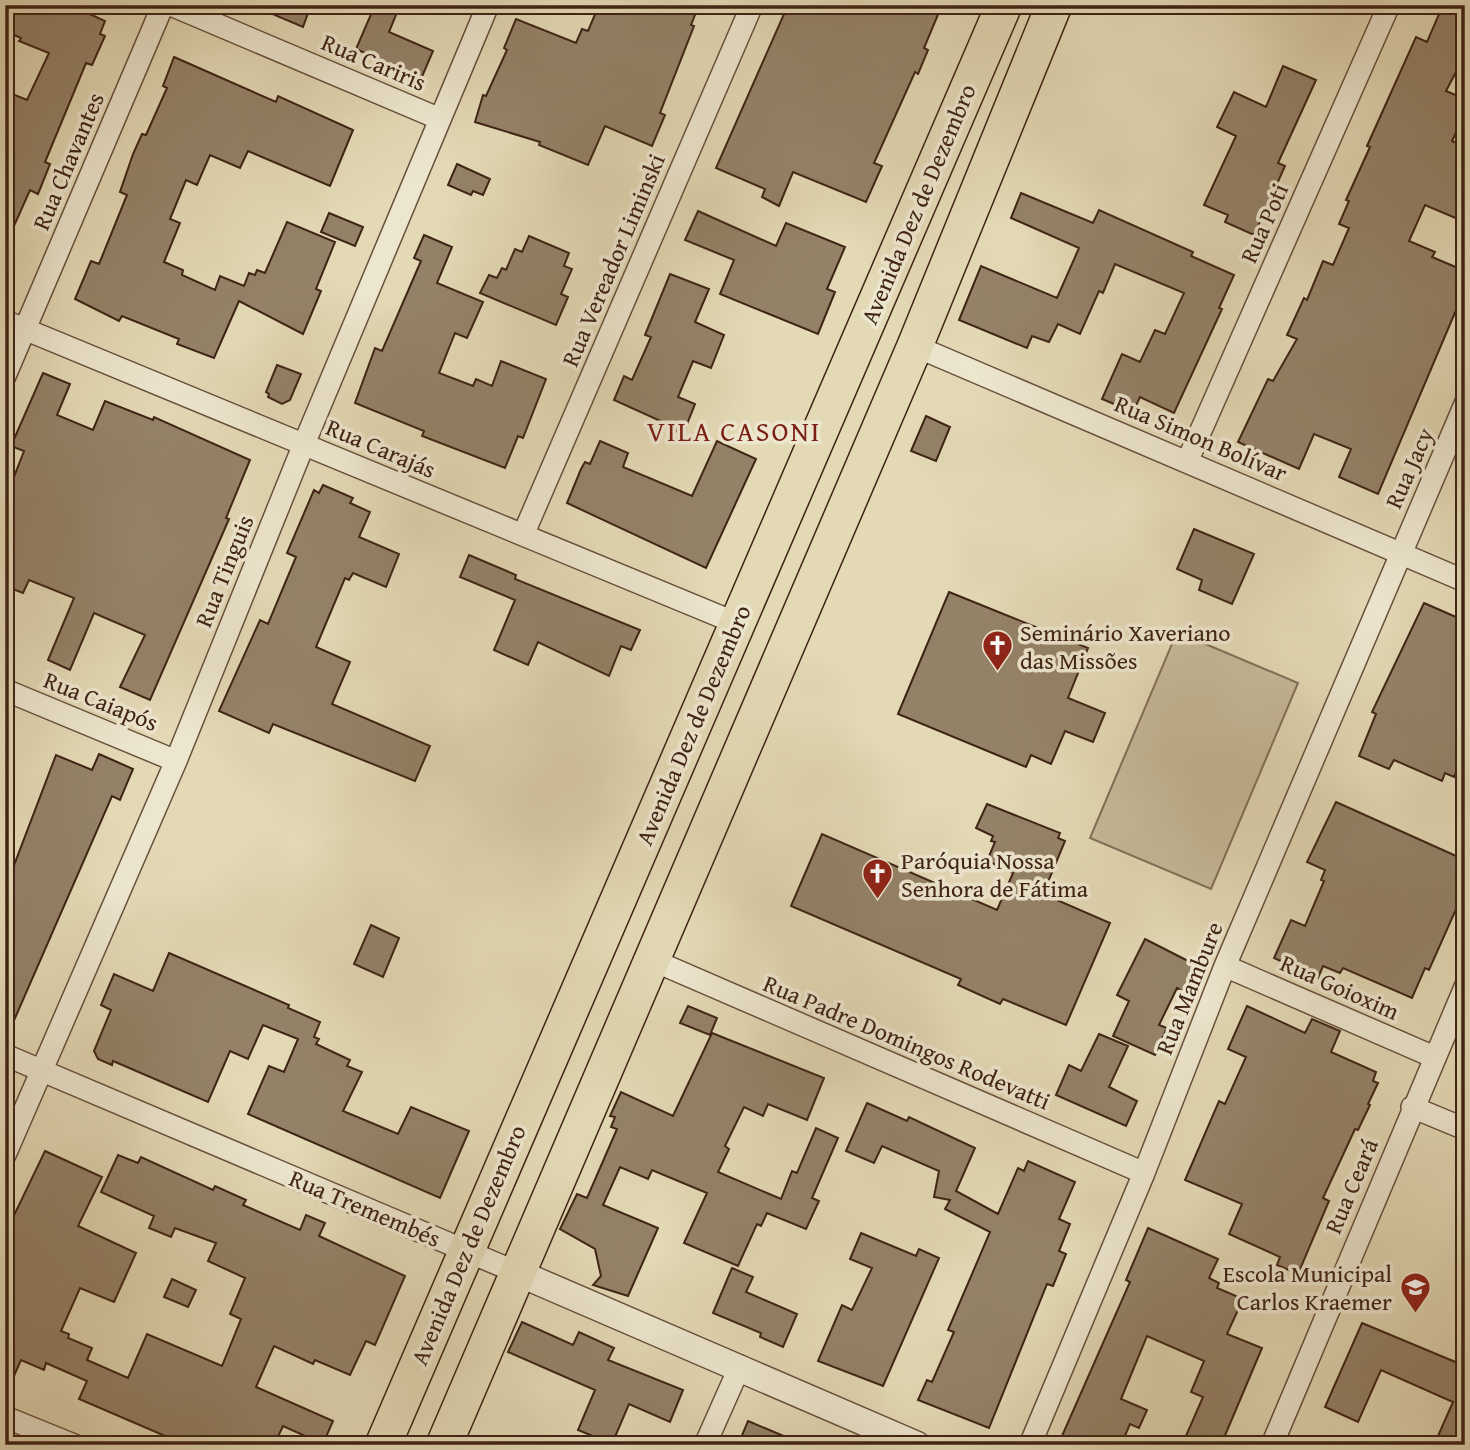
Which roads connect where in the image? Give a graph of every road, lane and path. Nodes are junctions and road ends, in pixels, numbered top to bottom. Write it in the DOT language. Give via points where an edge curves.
graph roads {
  1 [pos="163,5"];
  2 [pos="171,5"];
  3 [pos="488,5"];
  4 [pos="752,5"];
  5 [pos="1004,5"];
  6 [pos="1054,5"];
  7 [pos="1389,5"];
  8 [pos="440,119"];
  9 [pos="5,321"];
  10 [pos="26,330"];
  11 [pos="915,346"];
  12 [pos="5,376"];
  13 [pos="1465,404"];
  14 [pos="304,444"];
  15 [pos="1187,461"];
  16 [pos="523,535"];
  17 [pos="1401,551"];
  18 [pos="1465,581"];
  19 [pos="736,623"];
  20 [pos="5,690"];
  21 [pos="176,761"];
  22 [pos="650,959"];
  23 [pos="1225,966"];
  24 [pos="1465,987"];
  25 [pos="5,1055"];
  26 [pos="1434,1057"];
  27 [pos="41,1070"];
  28 [pos="1412,1107"];
  29 [pos="1465,1129"];
  30 [pos="5,1155"];
  31 [pos="1144,1173"];
  32 [pos="466,1251"];
  33 [pos="516,1272"];
  34 [pos="740,1366"];
  35 [pos="5,1418"];
  36 [pos="74,1445"];
  37 [pos="383,1445"];
  38 [pos="444,1445"];
  39 [pos="705,1445"];
  40 [pos="917,1445"];
  41 [pos="1030,1445"];
  42 [pos="1272,1445"];
  1 -- 10 [label="street, Rua Chavantes"];
  2 -- 8 [label="street, Rua Cariris"];
  3 -- 8 [label="street, Rua Tinguis"];
  4 -- 16 [label="street, Rua Vereador Liminski"];
  5 -- 19 [label="highway, Avenida Dez de Dezembro"];
  6 -- 11 [label="highway, Avenida Dez de Dezembro"];
  7 -- 15 [label="street, Rua Poti"];
  8 -- 14 [label="street, Rua Tinguis"];
  9 -- 10 [label="street, Rua Carajás"];
  10 -- 12 [label="street, Rua Chavantes"];
  10 -- 14 [label="street, Rua Carajás"];
  11 -- 15 [label="street, Rua Simon Bolívar"];
  11 -- 22 [label="highway, Avenida Dez de Dezembro"];
  13 -- 17 [label="street, Rua Jacy"];
  14 -- 16 [label="street, Rua Carajás"];
  14 -- 21 [label="street, Rua Tinguis"];
  15 -- 17 [label="street, Rua Simon Bolívar"];
  16 -- 19 [label="street, Rua Carajás"];
  17 -- 18 [label="street, Rua Simon Bolívar"];
  17 -- 23 [label="street, Rua Mambure"];
  19 -- 32 [label="highway, Avenida Dez de Dezembro"];
  20 -- 21 [label="street, Rua Caiapós"];
  21 -- 27 [label="street, Rua Tinguis"];
  22 -- 31 [label="street, Rua Padre Domingos Rodevatti"];
  22 -- 33 [label="highway, Avenida Dez de Dezembro"];
  23 -- 26 [label="street, Rua Goioxim"];
  23 -- 31 [label="street, Rua Mambure"];
  24 -- 26 [label="street, Rua Ceará"];
  25 -- 27 [label="street, Rua Tremembés"];
  26 -- 28 [label="street, Rua Ceará"];
  27 -- 30 [label="street, Rua Tinguis"];
  27 -- 32 [label="street, Rua Tremembés"];
  28 -- 29 [label="street"];
  28 -- 42 [label="street, Rua Ceará"];
  31 -- 41 [label="street, Rua Mambure"];
  32 -- 33 [label="street, Rua Tremembés"];
  32 -- 37 [label="highway, Avenida Dez de Dezembro"];
  33 -- 34 [label="street, Rua Tremembés"];
  33 -- 38 [label="highway, Avenida Dez de Dezembro"];
  34 -- 39 [label="street"];
  34 -- 40 [label="street, Rua Tremembés"];
  35 -- 36 [label="street"];
}
